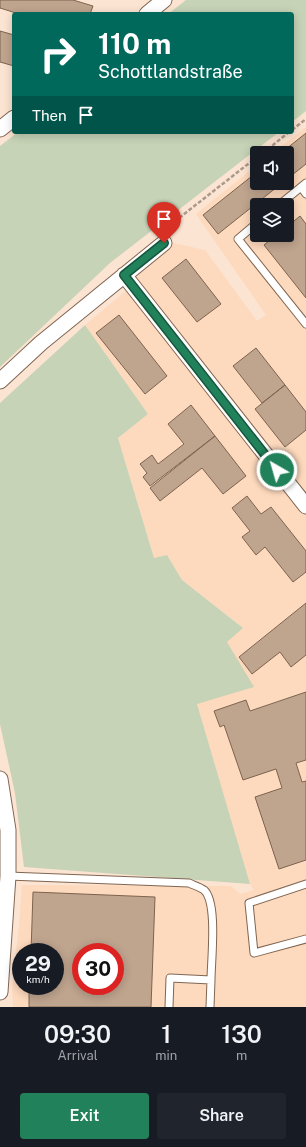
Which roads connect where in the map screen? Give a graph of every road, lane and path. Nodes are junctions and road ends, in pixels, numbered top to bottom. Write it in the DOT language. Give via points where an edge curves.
graph roads {
  1 [pos="164,0"];
  2 [pos="149,12"];
  3 [pos="306,119"];
  4 [pos="12,120"];
  5 [pos="294,128"];
  6 [pos="0,129"];
  7 [pos="287,134"];
  8 [pos="272,146"];
  9 [pos="250,162"];
  10 [pos="304,185"];
  11 [pos="306,194"];
  12 [pos="288,198"];
  13 [pos="250,229"];
  14 [pos="164,243"];
  15 [pos="124,275"];
  16 [pos="306,324"];
  17 [pos="0,382"];
  18 [pos="306,506"];
  19 [pos="0,779"];
  20 [pos="8,876"];
  21 [pos="306,884"];
  22 [pos="306,939"];
  23 [pos="211,980"];
  24 [pos="0,992"];
  25 [pos="169,1007"];
  26 [pos="210,1007"];
  1 -- 2 [label="street"];
  3 -- 5 [label="path"];
  4 -- 6 [label="street"];
  7 -- 8 [label="path"];
  9 -- 14 [label="path" via="159,234"];
  10 -- 11 [label="lane"];
  10 -- 12 [label="lane"];
  13 -- 16 [label="lane" via="238,239"];
  14 -- 15 [label="street"];
  15 -- 17 [label="street" via="41,343"];
  15 -- 18 [label="street"];
  19 -- 20 [label="street" via="8,830"];
  20 -- 23 [label="lane" via="189,883 204,890 211,902 213,916"];
  20 -- 24 [label="street"];
  21 -- 22 [label="lane" via="249,904 254,953"];
  23 -- 25 [label="lane" via="170,978"];
  23 -- 26 [label="lane"];
}
